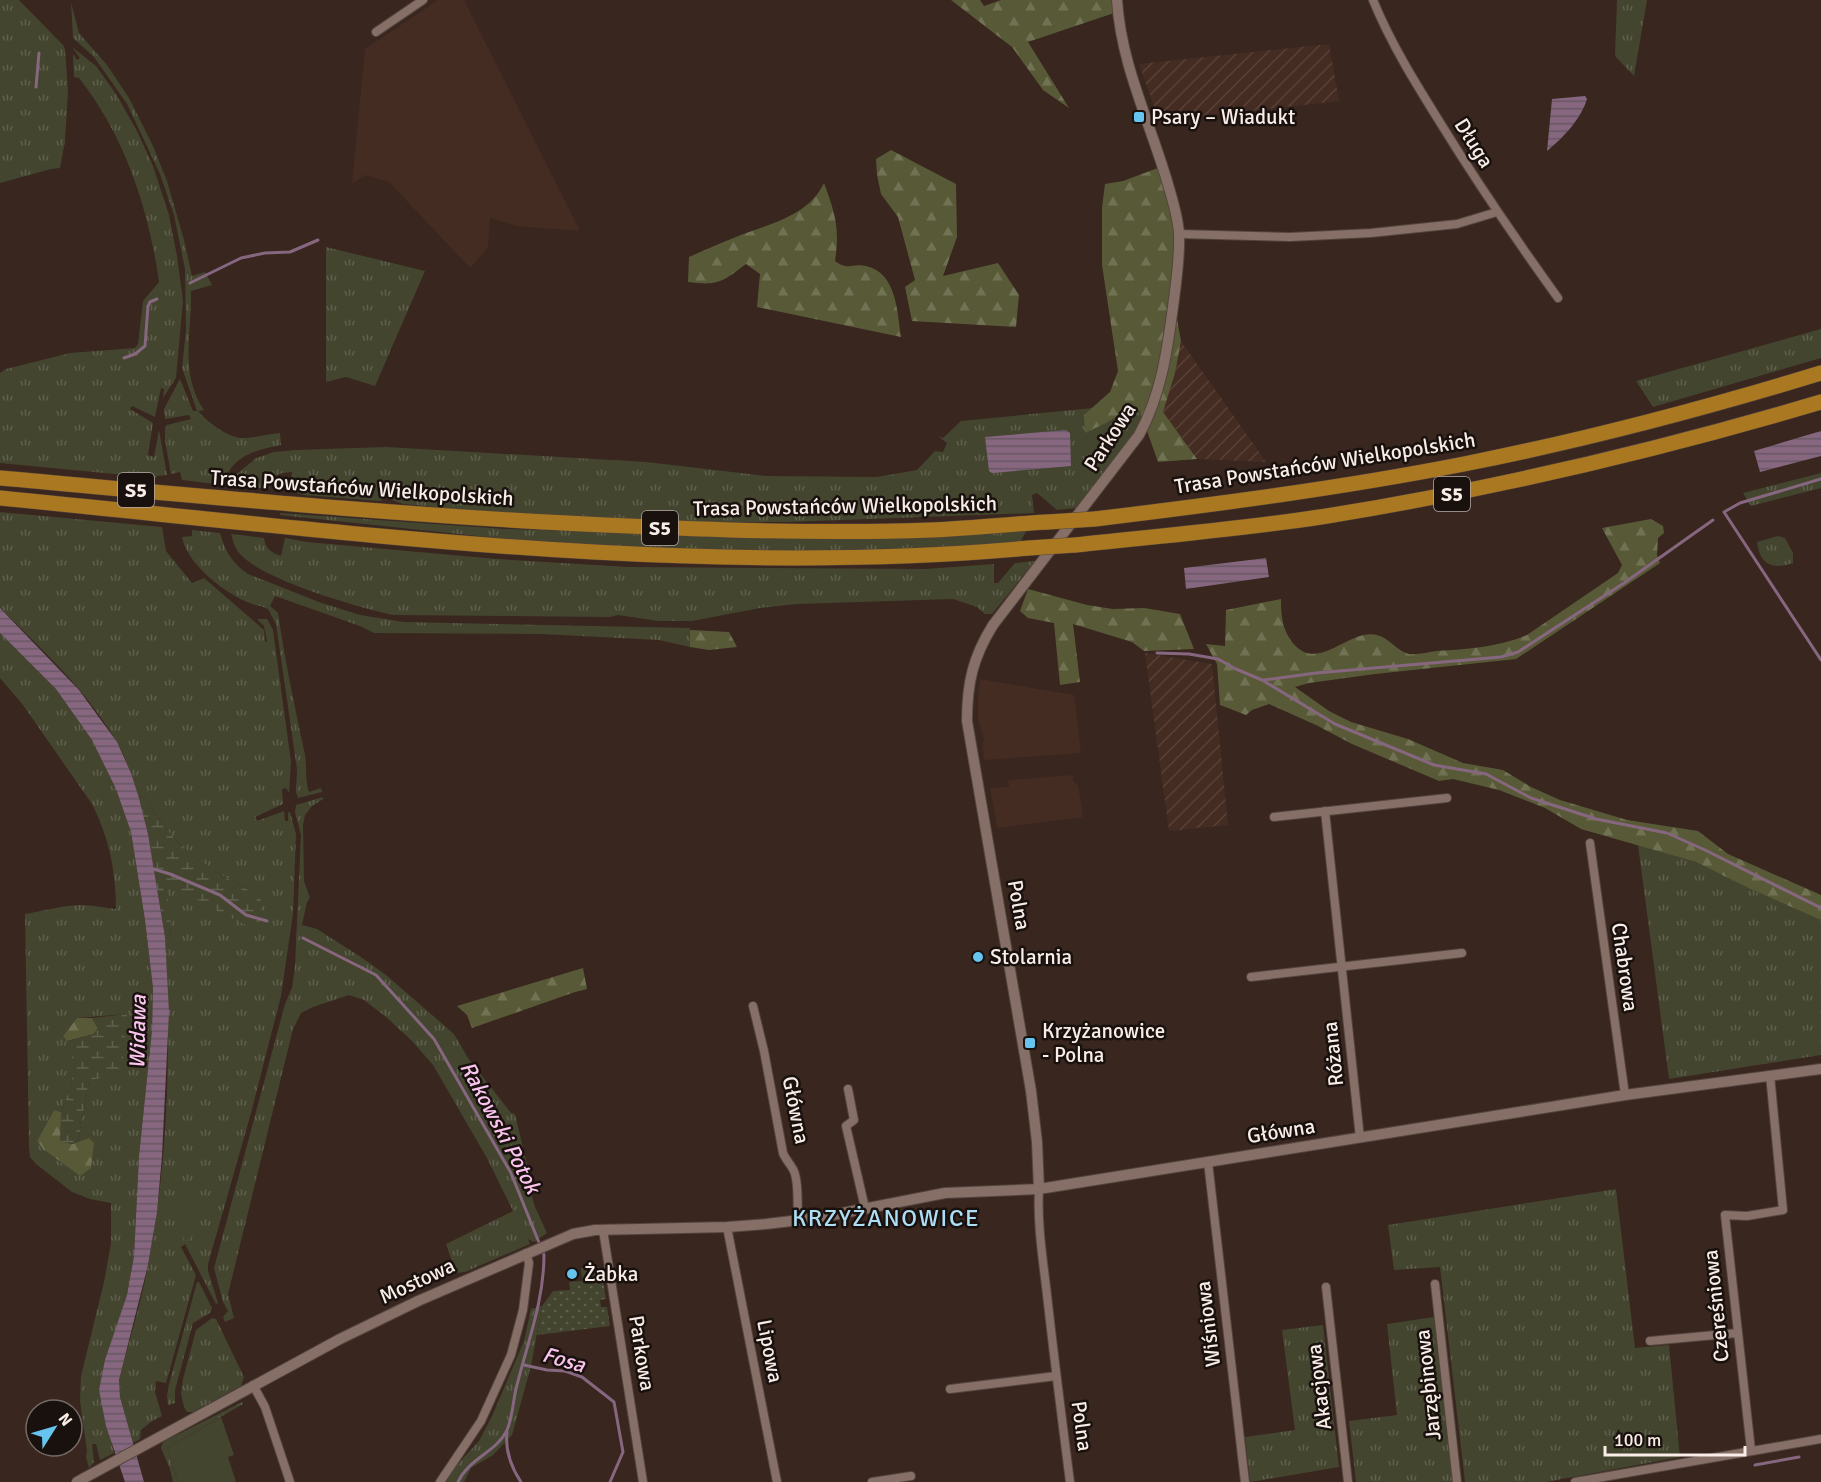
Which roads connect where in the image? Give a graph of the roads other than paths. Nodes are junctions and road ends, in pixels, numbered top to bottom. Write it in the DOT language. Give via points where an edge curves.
graph roads {
  1 [pos="423,0"];
  2 [pos="1117,0"];
  3 [pos="1373,0"];
  4 [pos="376,32"];
  5 [pos="1497,212"];
  6 [pos="1179,234"];
  7 [pos="1558,298"];
  8 [pos="1821,373"];
  9 [pos="1821,402"];
  10 [pos="0,478"];
  11 [pos="0,498"];
  12 [pos="1013,597"];
  13 [pos="1448,798"];
  14 [pos="1325,812"];
  15 [pos="1274,817"];
  16 [pos="1590,843"];
  17 [pos="1462,953"];
  18 [pos="1342,966"];
  19 [pos="1251,977"];
  20 [pos="753,1006"];
  21 [pos="1821,1069"];
  22 [pos="1770,1075"];
  23 [pos="848,1089"];
  24 [pos="1625,1095"];
  25 [pos="1360,1137"];
  26 [pos="1208,1162"];
  27 [pos="1039,1189"];
  28 [pos="865,1208"];
  29 [pos="798,1220"];
  30 [pos="727,1227"];
  31 [pos="603,1230"];
  32 [pos="530,1251"];
  33 [pos="1435,1284"];
  34 [pos="1326,1287"];
  35 [pos="1737,1333"];
  36 [pos="1650,1341"];
  37 [pos="1056,1376"];
  38 [pos="253,1385"];
  39 [pos="950,1389"];
  40 [pos="1821,1439"];
  41 [pos="1751,1450"];
  42 [pos="911,1476"];
  43 [pos="77,1482"];
  44 [pos="290,1482"];
  45 [pos="440,1482"];
  46 [pos="643,1482"];
  47 [pos="777,1482"];
  48 [pos="872,1482"];
  49 [pos="1070,1482"];
  50 [pos="1245,1482"];
  51 [pos="1348,1482"];
  52 [pos="1457,1482"];
  53 [pos="1575,1482"];
  1 -- 4 [label="street"];
  2 -- 6 [label="street, Parkowa" via="1124,53 1165,175"];
  3 -- 5 [label="street, Długa" via="1410,74"];
  5 -- 6 [label="street" via="1457,224 1371,233 1290,237"];
  5 -- 7 [label="street, Długa"];
  6 -- 12 [label="street, Parkowa" via="1169,342 1147,421 1130,450"];
  8 -- 10 [label="highway, Trasa Powstańców Wielkopolskich / S5, bridge" via="1602,434 1318,490 1095,519 933,530 696,530 483,519"];
  9 -- 11 [label="highway, Trasa Powstańców Wielkopolskich / S5, bridge" via="1604,462 1465,492 1221,530 946,555 690,556 480,545"];
  12 -- 27 [label="street, Polna" via="976,656 968,685 967,721 1030,1091"];
  13 -- 14 [label="street"];
  14 -- 15 [label="street"];
  14 -- 18 [label="street, Różana"];
  16 -- 24 [label="street, Chabrowa"];
  17 -- 18 [label="street"];
  18 -- 19 [label="street"];
  18 -- 25 [label="street, Różana"];
  20 -- 29 [label="street, Główna" via="783,1152 796,1176"];
  21 -- 22 [label="street, Główna"];
  22 -- 24 [label="street, Główna"];
  22 -- 35 [label="street, Czereśniowa" via="1783,1210 1725,1215"];
  23 -- 28 [label="street" via="854,1120 846,1126"];
  24 -- 25 [label="street, Główna"];
  25 -- 26 [label="street, Główna"];
  26 -- 27 [label="street, Główna"];
  26 -- 50 [label="street, Wiśniowa"];
  27 -- 28 [label="street, Główna" via="945,1193"];
  27 -- 37 [label="street, Polna"];
  28 -- 29 [label="street, Główna"];
  29 -- 30 [label="street, Główna"];
  30 -- 31 [label="street, Główna"];
  30 -- 47 [label="street, Lipowa"];
  31 -- 32 [label="street, Mostowa" via="573,1234"];
  31 -- 46 [label="street, Parkowa"];
  32 -- 38 [label="street, Mostowa" via="418,1301"];
  32 -- 45 [label="street" via="523,1310 511,1355 481,1421"];
  33 -- 52 [label="street, Jarzębinowa"];
  34 -- 51 [label="street, Akacjowa"];
  35 -- 36 [label="street"];
  35 -- 41 [label="street, Czereśniowa"];
  37 -- 39 [label="street, Polna"];
  37 -- 49 [label="street, Polna"];
  38 -- 43 [label="street, Mostowa"];
  38 -- 44 [label="street" via="265,1407"];
  40 -- 41 [label="street"];
  41 -- 53 [label="street"];
  42 -- 48 [label="street"];
}
